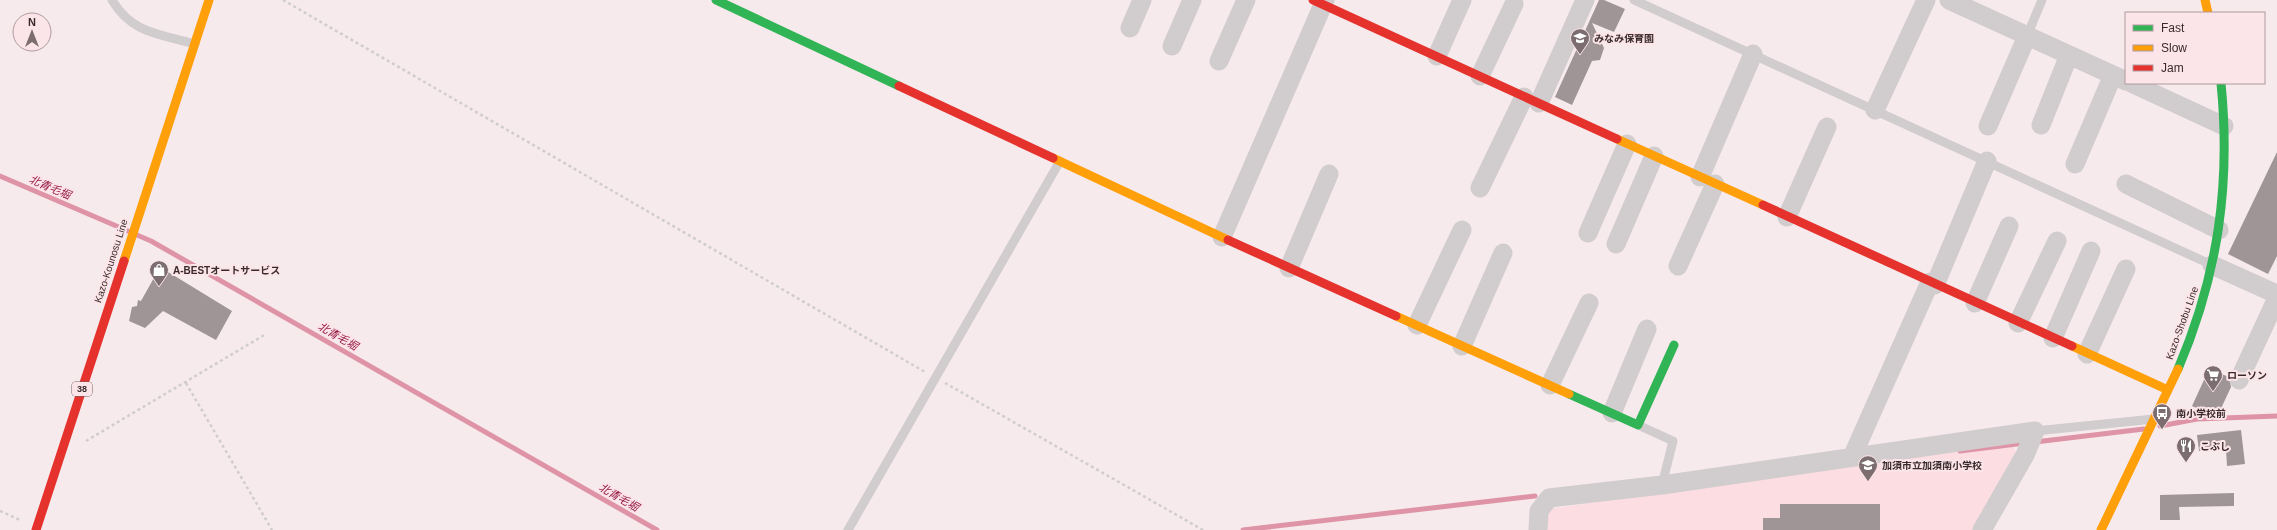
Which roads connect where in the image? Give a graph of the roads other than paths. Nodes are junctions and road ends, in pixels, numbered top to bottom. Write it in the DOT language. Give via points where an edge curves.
graph roads {
  1 [pos="112,0"];
  2 [pos="210,0"];
  3 [pos="716,0"];
  4 [pos="1142,0"];
  5 [pos="1192,0"];
  6 [pos="1246,0"];
  7 [pos="1462,0"];
  8 [pos="1585,0"];
  9 [pos="1634,0"];
  10 [pos="1926,0"];
  11 [pos="1949,0"];
  12 [pos="2042,0"];
  13 [pos="2205,0"];
  14 [pos="1320,2"];
  15 [pos="1514,4"];
  16 [pos="2208,12"];
  17 [pos="1130,28"];
  18 [pos="2027,36"];
  19 [pos="195,44"];
  20 [pos="1172,46"];
  21 [pos="1753,54"];
  22 [pos="2069,55"];
  23 [pos="1437,56"];
  24 [pos="1219,61"];
  25 [pos="1480,76"];
  26 [pos="2120,78"];
  27 [pos="2133,84"];
  28 [pos="2221,84"];
  29 [pos="1532,100"];
  30 [pos="1875,110"];
  31 [pos="2041,125"];
  32 [pos="1988,126"];
  33 [pos="2224,126"];
  34 [pos="1827,127"];
  35 [pos="1627,144"];
  36 [pos="1654,156"];
  37 [pos="1060,161"];
  38 [pos="1987,161"];
  39 [pos="2076,164"];
  40 [pos="1329,174"];
  41 [pos="1708,181"];
  42 [pos="2126,184"];
  43 [pos="1480,188"];
  44 [pos="1787,217"];
  45 [pos="2009,226"];
  46 [pos="1462,230"];
  47 [pos="2219,230"];
  48 [pos="1588,234"];
  49 [pos="1222,237"];
  50 [pos="2057,241"];
  51 [pos="1616,244"];
  52 [pos="2091,251"];
  53 [pos="1503,253"];
  54 [pos="2212,265"];
  55 [pos="1678,266"];
  56 [pos="1289,268"];
  57 [pos="2126,269"];
  58 [pos="1932,283"];
  59 [pos="2276,291"];
  60 [pos="1589,303"];
  61 [pos="1975,303"];
  62 [pos="2018,322"];
  63 [pos="1417,326"];
  64 [pos="1647,329"];
  65 [pos="2053,338"];
  66 [pos="1674,345"];
  67 [pos="1462,346"];
  68 [pos="2086,354"];
  69 [pos="2239,380"];
  70 [pos="1550,385"];
  71 [pos="2168,390"];
  72 [pos="1612,414"];
  73 [pos="2154,419"];
  74 [pos="1638,425"];
  75 [pos="2035,431"];
  76 [pos="1852,457"];
  77 [pos="1662,485"];
  78 [pos="36,530"];
  79 [pos="848,530"];
  80 [pos="1538,530"];
  81 [pos="1982,530"];
  82 [pos="2101,530"];
  1 -- 19 [label="lane" via="121,14 139,28"];
  2 -- 19 [label="street, Kazo-Kounosu Line / 38"];
  3 -- 37 [label="street"];
  4 -- 17 [label="street"];
  5 -- 20 [label="street"];
  6 -- 24 [label="street"];
  7 -- 23 [label="street"];
  8 -- 29 [label="street"];
  9 -- 21 [label="lane"];
  10 -- 30 [label="street"];
  11 -- 18 [label="street"];
  12 -- 18 [label="lane"];
  13 -- 16 [label="street"];
  14 -- 23 [label="street"];
  14 -- 49 [label="street"];
  15 -- 25 [label="street"];
  18 -- 22 [label="street"];
  18 -- 32 [label="street"];
  19 -- 78 [label="street, Kazo-Kounosu Line / 38"];
  21 -- 30 [label="lane"];
  21 -- 41 [label="street"];
  22 -- 26 [label="street"];
  22 -- 31 [label="street"];
  23 -- 25 [label="street"];
  25 -- 29 [label="street"];
  26 -- 39 [label="street"];
  27 -- 33 [label="street"];
  28 -- 33 [label="street, Kazo-Shobu Line"];
  29 -- 35 [label="street"];
  29 -- 43 [label="street"];
  30 -- 38 [label="lane"];
  33 -- 47 [label="street, Kazo-Shobu Line" via="2225,166"];
  34 -- 44 [label="street"];
  35 -- 36 [label="street"];
  35 -- 48 [label="street"];
  36 -- 41 [label="street"];
  36 -- 51 [label="street"];
  37 -- 49 [label="street"];
  37 -- 79 [label="lane"];
  38 -- 54 [label="lane"];
  38 -- 58 [label="street"];
  40 -- 56 [label="street"];
  41 -- 44 [label="street"];
  41 -- 55 [label="street"];
  42 -- 47 [label="street"];
  44 -- 58 [label="street"];
  45 -- 61 [label="street"];
  46 -- 63 [label="street"];
  47 -- 54 [label="street, Kazo-Shobu Line"];
  49 -- 56 [label="street"];
  50 -- 62 [label="street"];
  52 -- 65 [label="street"];
  53 -- 67 [label="street"];
  54 -- 59 [label="street"];
  54 -- 71 [label="street, Kazo-Shobu Line" via="2197,320"];
  56 -- 63 [label="street"];
  57 -- 68 [label="street"];
  58 -- 61 [label="street"];
  58 -- 76 [label="street"];
  59 -- 69 [label="street"];
  60 -- 70 [label="street"];
  61 -- 62 [label="street"];
  62 -- 65 [label="street"];
  63 -- 67 [label="street"];
  64 -- 72 [label="street"];
  65 -- 68 [label="street"];
  66 -- 74 [label="street"];
  67 -- 70 [label="street"];
  68 -- 71 [label="street"];
  70 -- 72 [label="street"];
  71 -- 73 [label="street, Kazo-Shobu Line"];
  72 -- 74 [label="street"];
  73 -- 75 [label="lane"];
  73 -- 82 [label="street, Kazo-Shobu Line"];
  74 -- 77 [label="lane" via="1673,441"];
  75 -- 76 [label="street"];
  75 -- 81 [label="street" via="2025,455"];
  76 -- 77 [label="street"];
  77 -- 80 [label="street" via="1549,498 1539,511"];
}
